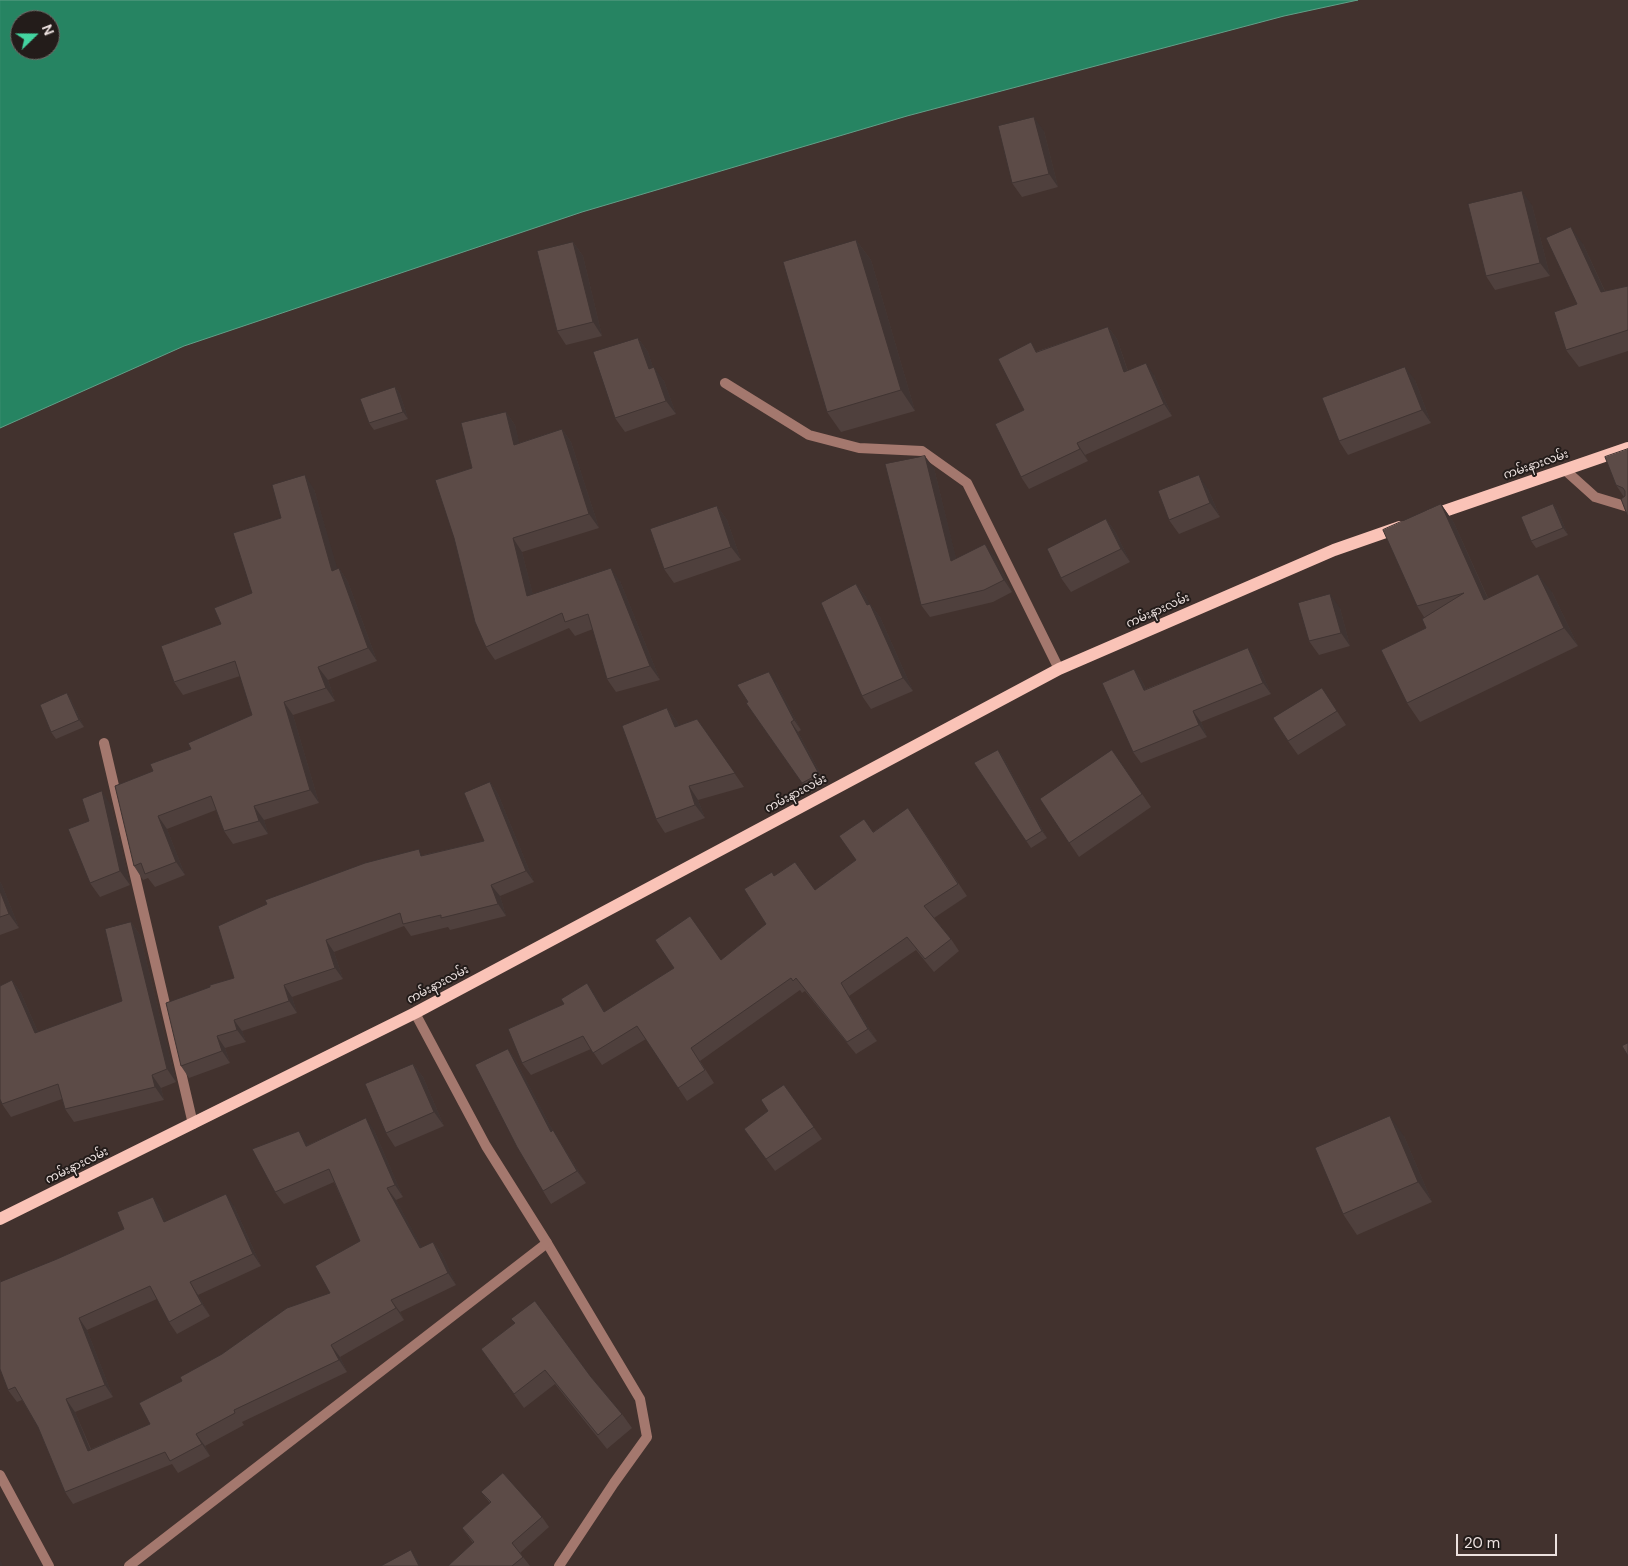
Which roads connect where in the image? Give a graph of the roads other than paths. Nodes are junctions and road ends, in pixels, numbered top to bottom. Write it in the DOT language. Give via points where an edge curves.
graph roads {
  1 [pos="725,384"];
  2 [pos="1628,448"];
  3 [pos="1565,470"];
  4 [pos="1628,507"];
  5 [pos="1059,670"];
  6 [pos="104,744"];
  7 [pos="414,1013"];
  8 [pos="193,1124"];
  9 [pos="0,1219"];
  10 [pos="547,1243"];
  11 [pos="0,1475"];
  12 [pos="49,1566"];
  13 [pos="129,1566"];
  14 [pos="559,1566"];
  1 -- 5 [label="street" via="809,436 859,448 922,451 967,483"];
  2 -- 3 [label="main road, ကမ်းနားလမ်း"];
  3 -- 4 [label="street" via="1595,497"];
  3 -- 5 [label="main road, ကမ်းနားလမ်း" via="1334,550"];
  5 -- 7 [label="main road, ကမ်းနားလမ်း"];
  6 -- 8 [label="street"];
  7 -- 8 [label="main road, ကမ်းနားလမ်း"];
  7 -- 10 [label="street" via="486,1146"];
  8 -- 9 [label="main road, ကမ်းနားလမ်း"];
  10 -- 13 [label="street"];
  10 -- 14 [label="street" via="640,1399 647,1437"];
  11 -- 12 [label="street"];
}
